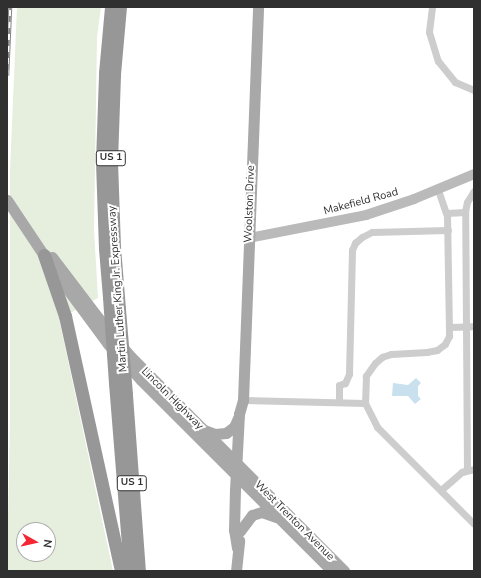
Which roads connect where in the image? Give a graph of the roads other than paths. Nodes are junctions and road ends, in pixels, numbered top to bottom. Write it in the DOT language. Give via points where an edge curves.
graph roads {
  1 [pos="111,7"];
  2 [pos="120,7"];
  3 [pos="258,7"];
  4 [pos="432,7"];
  5 [pos="474,90"];
  6 [pos="474,174"];
  7 [pos="438,190"];
  8 [pos="474,191"];
  9 [pos="7,200"];
  10 [pos="465,212"];
  11 [pos="446,213"];
  12 [pos="26,225"];
  13 [pos="448,230"];
  14 [pos="249,238"];
  15 [pos="44,255"];
  16 [pos="466,326"];
  17 [pos="474,326"];
  18 [pos="450,327"];
  19 [pos="243,400"];
  20 [pos="339,402"];
  21 [pos="365,403"];
  22 [pos="239,414"];
  23 [pos="203,430"];
  24 [pos="470,469"];
  25 [pos="240,473"];
  26 [pos="440,490"];
  27 [pos="279,518"];
  28 [pos="474,524"];
  29 [pos="240,531"];
  30 [pos="237,548"];
  31 [pos="121,571"];
  32 [pos="130,571"];
  33 [pos="139,571"];
  34 [pos="236,571"];
  35 [pos="332,571"];
  36 [pos="344,571"];
  1 -- 32 [label="highway, Martin Luther King Jr. Expressway / US 1, bridge" via="105,73 102,161 104,234"];
  2 -- 33 [label="highway, Martin Luther King Jr. Expressway / US 1, bridge" via="114,74 111,161 114,240"];
  3 -- 14 [label="main road, Woolston Drive"];
  4 -- 5 [label="street" via="429,32 438,61 455,82"];
  6 -- 7 [label="street, Makefield Road"];
  7 -- 11 [label="street"];
  7 -- 14 [label="street, Makefield Road" via="366,215"];
  8 -- 10 [label="street" via="467,202"];
  9 -- 12 [label="main road, Lincoln Highway"];
  10 -- 11 [label="street"];
  10 -- 16 [label="street"];
  11 -- 13 [label="street"];
  12 -- 15 [label="main road, Lincoln Highway"];
  12 -- 23 [label="main road, Lincoln Highway" via="115,338"];
  13 -- 18 [label="street"];
  13 -- 20 [label="street" via="372,232 355,243 352,250 349,374 345,383 339,385"];
  14 -- 19 [label="main road, Woolston Drive"];
  15 -- 25 [label="main road, Lincoln Highway" via="81,309 112,348 141,380"];
  15 -- 31 [label="highway" via="65,316"];
  16 -- 17 [label="street"];
  16 -- 18 [label="street"];
  16 -- 24 [label="street"];
  18 -- 21 [label="street" via="445,344 437,350 391,354 374,363 366,376"];
  19 -- 20 [label="street"];
  19 -- 22 [label="main road, Woolston Drive"];
  19 -- 25 [label="main road, Woolston Drive" via="246,414"];
  20 -- 21 [label="street"];
  21 -- 26 [label="street" via="377,427"];
  22 -- 23 [label="main road" via="234,427 226,433 215,434"];
  22 -- 25 [label="main road, Woolston Drive"];
  23 -- 25 [label="main road, Lincoln Highway"];
  24 -- 26 [label="street" via="456,476"];
  25 -- 27 [label="main road"];
  25 -- 29 [label="main road"];
  25 -- 30 [label="main road" via="234,530"];
  25 -- 36 [label="main road, West Trenton Avenue"];
  26 -- 28 [label="street"];
  27 -- 29 [label="main road" via="268,513 257,513 248,519"];
  27 -- 35 [label="main road"];
  29 -- 30 [label="main road"];
  30 -- 34 [label="main road"];
}
